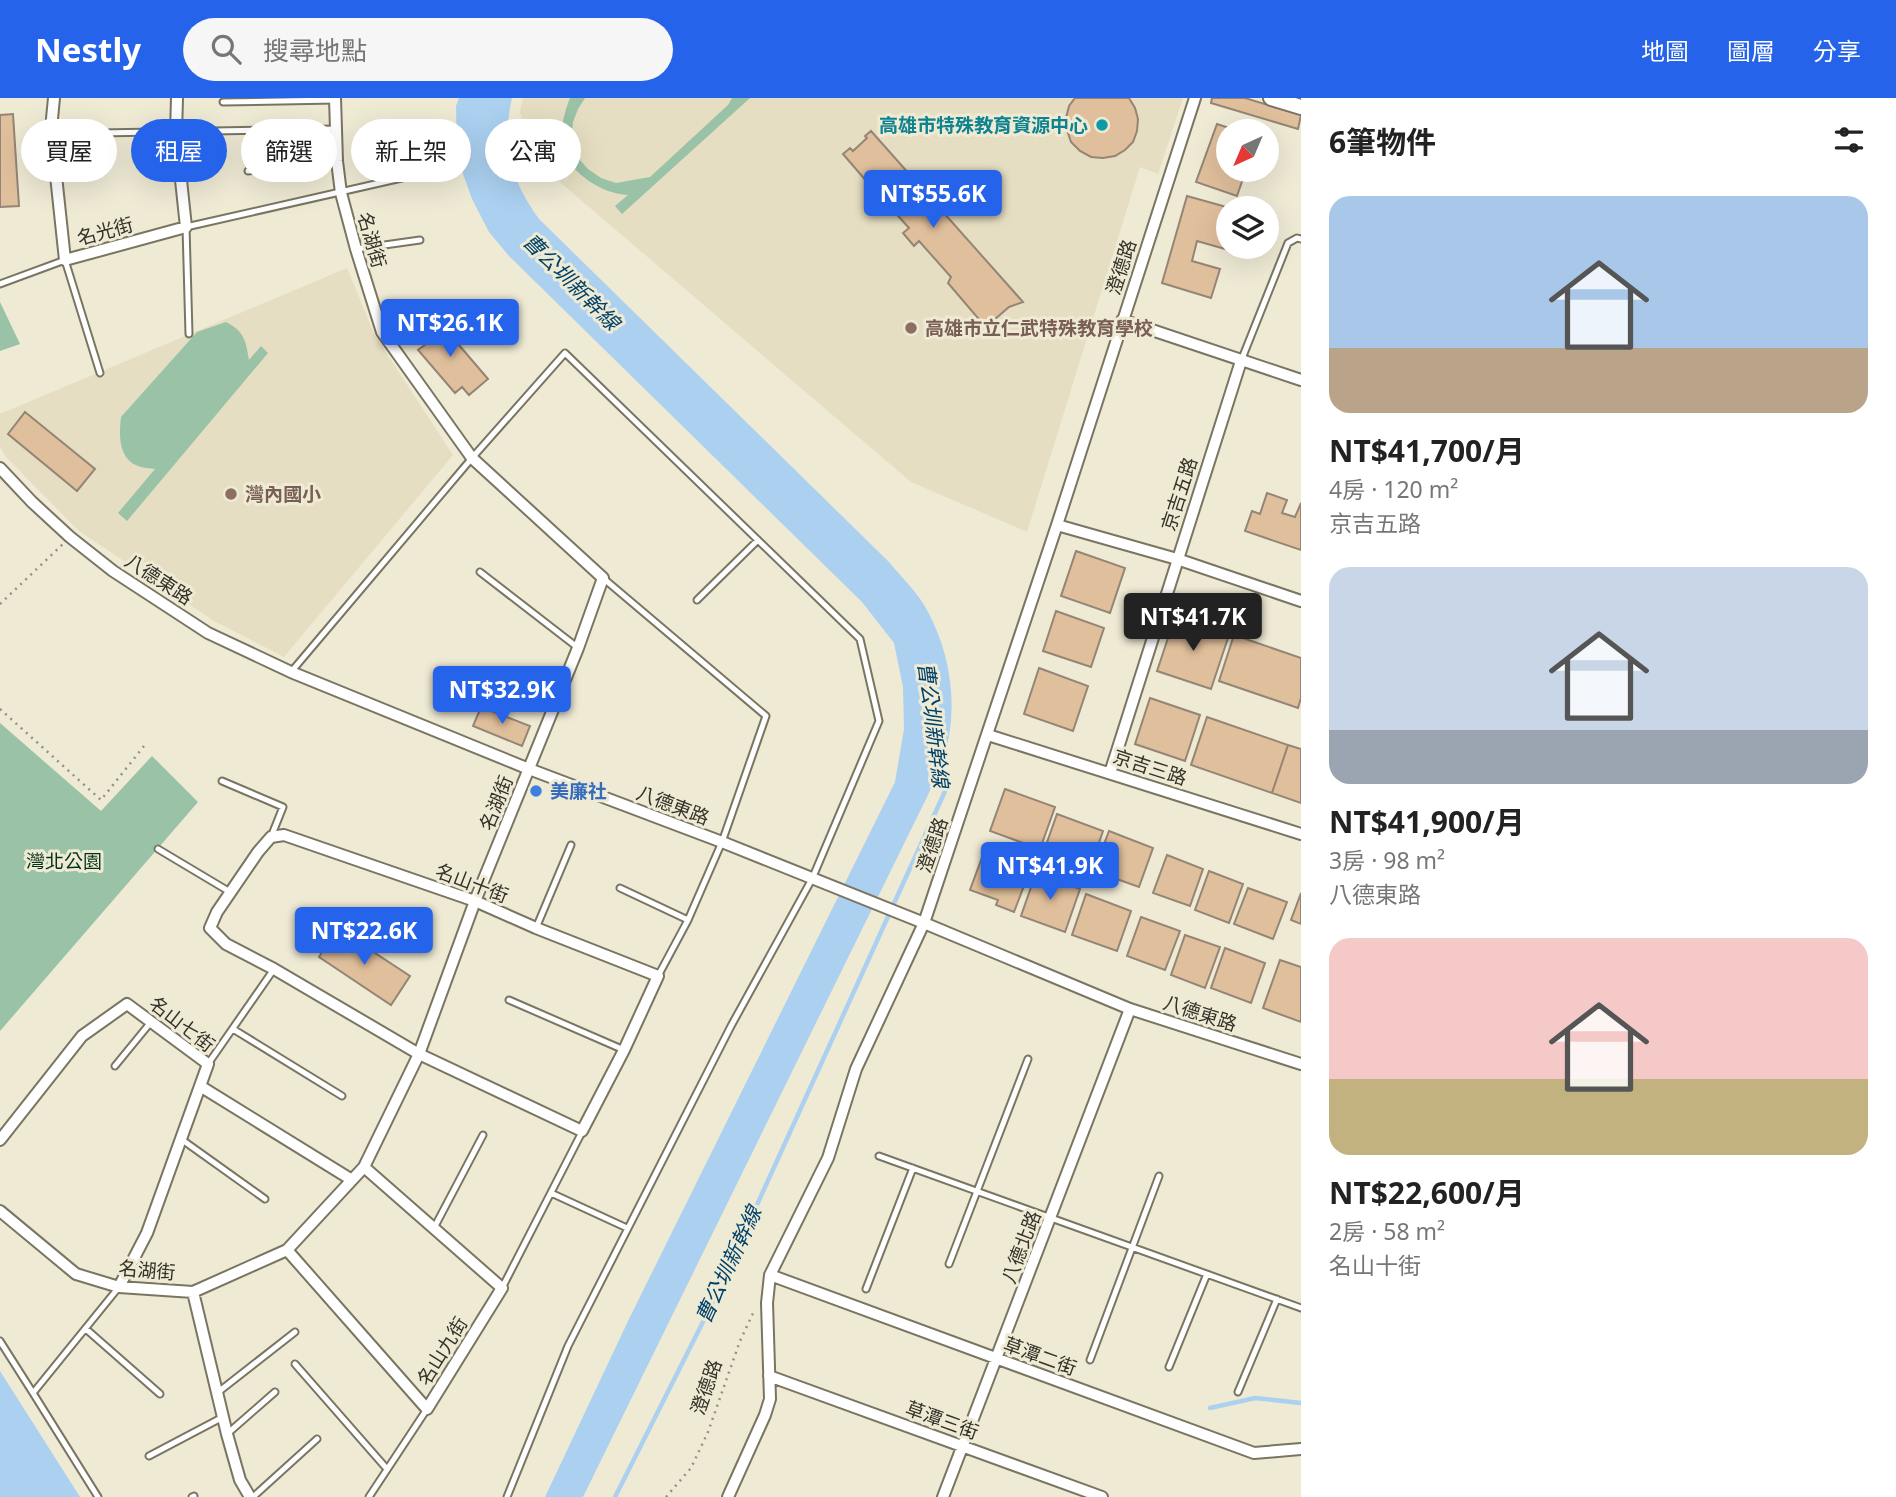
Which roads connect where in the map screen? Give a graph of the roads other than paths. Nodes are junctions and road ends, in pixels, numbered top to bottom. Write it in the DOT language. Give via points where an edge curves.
graph roads {
  1 [pos="54,98"];
  2 [pos="177,98"];
  3 [pos="1195,98"];
  4 [pos="1271,98"];
  5 [pos="335,99"];
  6 [pos="223,103"];
  7 [pos="1301,107"];
  8 [pos="176,119"];
  9 [pos="336,119"];
  10 [pos="337,161"];
  11 [pos="181,182"];
  12 [pos="387,182"];
  13 [pos="341,193"];
  14 [pos="186,227"];
  15 [pos="1301,239"];
  16 [pos="421,240"];
  17 [pos="356,250"];
  18 [pos="65,260"];
  19 [pos="0,284"];
  20 [pos="1122,320"];
  21 [pos="189,334"];
  22 [pos="1241,361"];
  23 [pos="100,373"];
  24 [pos="1301,380"];
  25 [pos="472,458"];
  26 [pos="0,468"];
  27 [pos="1057,525"];
  28 [pos="758,540"];
  29 [pos="1177,559"];
  30 [pos="480,572"];
  31 [pos="603,578"];
  32 [pos="697,600"];
  33 [pos="1301,601"];
  34 [pos="578,648"];
  35 [pos="291,672"];
  36 [pos="988,735"];
  37 [pos="529,769"];
  38 [pos="1110,773"];
  39 [pos="222,781"];
  40 [pos="1301,834"];
  41 [pos="271,837"];
  42 [pos="722,842"];
  43 [pos="571,845"];
  44 [pos="158,849"];
  45 [pos="813,879"];
  46 [pos="620,888"];
  47 [pos="230,892"];
  48 [pos="475,901"];
  49 [pos="688,920"];
  50 [pos="924,923"];
  51 [pos="536,928"];
  52 [pos="274,969"];
  53 [pos="658,976"];
  54 [pos="509,1000"];
  55 [pos="1130,1009"];
  56 [pos="151,1022"];
  57 [pos="233,1029"];
  58 [pos="624,1050"];
  59 [pos="419,1054"];
  60 [pos="1028,1059"];
  61 [pos="208,1064"];
  62 [pos="1301,1064"];
  63 [pos="115,1066"];
  64 [pos="200,1086"];
  65 [pos="342,1096"];
  66 [pos="583,1131"];
  67 [pos="483,1135"];
  68 [pos="181,1139"];
  69 [pos="0,1140"];
  70 [pos="879,1156"];
  71 [pos="365,1167"];
  72 [pos="913,1168"];
  73 [pos="1159,1175"];
  74 [pos="352,1180"];
  75 [pos="977,1191"];
  76 [pos="551,1193"];
  77 [pos="265,1199"];
  78 [pos="0,1210"];
  79 [pos="1051,1218"];
  80 [pos="434,1228"];
  81 [pos="627,1228"];
  82 [pos="1131,1247"];
  83 [pos="287,1250"];
  84 [pos="949,1264"];
  85 [pos="1207,1274"];
  86 [pos="770,1275"];
  87 [pos="119,1287"];
  88 [pos="502,1288"];
  89 [pos="866,1289"];
  90 [pos="193,1292"];
  91 [pos="1277,1299"];
  92 [pos="1301,1308"];
  93 [pos="86,1329"];
  94 [pos="295,1332"];
  95 [pos="0,1341"];
  96 [pos="996,1358"];
  97 [pos="1090,1360"];
  98 [pos="295,1364"];
  99 [pos="1169,1367"];
  100 [pos="769,1376"];
  101 [pos="217,1392"];
  102 [pos="275,1392"];
  103 [pos="1238,1392"];
  104 [pos="33,1393"];
  105 [pos="160,1394"];
  106 [pos="427,1409"];
  107 [pos="223,1417"];
  108 [pos="227,1434"];
  109 [pos="317,1439"];
  110 [pos="963,1446"];
  111 [pos="1301,1449"];
  112 [pos="149,1456"];
  113 [pos="387,1469"];
  114 [pos="98,1497"];
  115 [pos="251,1497"];
  116 [pos="369,1497"];
  117 [pos="506,1497"];
  118 [pos="728,1497"];
  119 [pos="943,1497"];
  120 [pos="1102,1497"];
  1 -- 18 [label="street, 名光街" via="51,129"];
  2 -- 8 [label="street"];
  3 -- 20 [label="street, 澄德路"];
  4 -- 7 [label="street"];
  5 -- 6 [label="lane"];
  5 -- 9 [label="street, 名湖街"];
  10 -- 13 [label="street, 名湖街"];
  11 -- 14 [label="street"];
  12 -- 13 [label="lane"];
  13 -- 14 [label="lane"];
  13 -- 17 [label="street, 名湖街"];
  14 -- 18 [label="street, 名光街"];
  14 -- 21 [label="lane"];
  15 -- 22 [label="lane, 京吉五路" via="1288,243"];
  16 -- 17 [label="lane"];
  17 -- 25 [label="street, 名湖街" via="382,332"];
  18 -- 19 [label="lane"];
  18 -- 23 [label="lane"];
  20 -- 22 [label="street"];
  20 -- 27 [label="street, 澄德路"];
  22 -- 24 [label="street"];
  22 -- 29 [label="street, 京吉五路"];
  25 -- 28 [label="lane" via="565,353"];
  25 -- 31 [label="street, 名湖街"];
  25 -- 35 [label="lane"];
  26 -- 35 [label="street, 八德東路" via="70,537 113,570 208,633"];
  27 -- 29 [label="street"];
  27 -- 36 [label="street, 澄德路"];
  28 -- 32 [label="lane"];
  28 -- 45 [label="lane" via="860,639 879,722"];
  29 -- 33 [label="street"];
  29 -- 38 [label="street, 京吉五路"];
  30 -- 34 [label="lane"];
  31 -- 34 [label="street, 名湖街"];
  31 -- 42 [label="lane" via="766,716"];
  34 -- 37 [label="street, 名湖街"];
  35 -- 37 [label="street, 八德東路"];
  36 -- 38 [label="street, 京吉三路"];
  36 -- 50 [label="street, 澄德路"];
  37 -- 42 [label="street, 八德東路"];
  37 -- 48 [label="street, 名湖街"];
  38 -- 40 [label="street, 京吉三路"];
  39 -- 41 [label="lane" via="283,807"];
  41 -- 47 [label="street"];
  41 -- 48 [label="street, 名山十街" via="284,835"];
  42 -- 45 [label="street, 八德東路"];
  42 -- 49 [label="lane"];
  43 -- 51 [label="lane"];
  44 -- 47 [label="lane"];
  45 -- 50 [label="street, 八德東路"];
  45 -- 81 [label="lane"];
  46 -- 49 [label="lane"];
  47 -- 52 [label="street" via="210,928 226,944"];
  48 -- 51 [label="street, 名山十街"];
  48 -- 59 [label="street, 名湖街"];
  49 -- 53 [label="lane"];
  50 -- 55 [label="street, 八德東路"];
  50 -- 86 [label="street, 澄德路" via="856,1069 828,1158"];
  51 -- 53 [label="street, 名山十街"];
  52 -- 57 [label="lane"];
  52 -- 59 [label="street"];
  53 -- 58 [label="street"];
  54 -- 58 [label="lane"];
  55 -- 62 [label="street, 八德東路"];
  55 -- 79 [label="street, 八德北路"];
  56 -- 61 [label="street, 名山七街"];
  56 -- 63 [label="lane"];
  56 -- 69 [label="street, 名山七街" via="127,1004 82,1036"];
  57 -- 61 [label="lane"];
  57 -- 65 [label="lane"];
  58 -- 66 [label="street"];
  59 -- 66 [label="street"];
  59 -- 71 [label="street, 名湖街"];
  60 -- 75 [label="lane"];
  61 -- 64 [label="street, 名山七街"];
  64 -- 68 [label="street, 名山七街"];
  64 -- 74 [label="street"];
  66 -- 76 [label="lane"];
  67 -- 80 [label="lane"];
  68 -- 77 [label="lane"];
  68 -- 87 [label="street, 名山七街" via="147,1233"];
  70 -- 72 [label="lane"];
  71 -- 74 [label="street, 名湖街"];
  71 -- 80 [label="street"];
  72 -- 75 [label="lane"];
  72 -- 89 [label="lane"];
  73 -- 82 [label="lane"];
  74 -- 83 [label="street, 名湖街"];
  75 -- 79 [label="lane"];
  75 -- 84 [label="lane"];
  76 -- 81 [label="lane"];
  76 -- 88 [label="lane"];
  78 -- 87 [label="street, 名湖街" via="76,1274"];
  79 -- 82 [label="lane"];
  79 -- 96 [label="street, 八德北路"];
  80 -- 88 [label="street"];
  81 -- 117 [label="lane" via="568,1346"];
  82 -- 85 [label="lane"];
  82 -- 97 [label="lane"];
  83 -- 90 [label="street, 名湖街"];
  83 -- 106 [label="street, 名山九街"];
  85 -- 91 [label="lane"];
  85 -- 99 [label="lane"];
  86 -- 96 [label="street, 草潭二街"];
  86 -- 100 [label="street"];
  87 -- 90 [label="street, 名湖街"];
  87 -- 93 [label="lane"];
  88 -- 106 [label="street, 名山九街"];
  90 -- 101 [label="street"];
  91 -- 92 [label="lane"];
  91 -- 103 [label="lane"];
  93 -- 104 [label="lane"];
  93 -- 105 [label="lane"];
  94 -- 101 [label="lane"];
  95 -- 104 [label="lane"];
  96 -- 110 [label="street, 八德北路"];
  96 -- 111 [label="street, 草潭二街" via="1254,1453"];
  98 -- 113 [label="lane"];
  100 -- 110 [label="street, 草潭三街"];
  100 -- 118 [label="street" via="765,1415"];
  101 -- 107 [label="street"];
  102 -- 108 [label="lane"];
  104 -- 114 [label="lane"];
  106 -- 113 [label="lane"];
  107 -- 108 [label="street"];
  107 -- 112 [label="lane"];
  108 -- 115 [label="street" via="240,1480"];
  109 -- 115 [label="lane"];
  110 -- 119 [label="street, 八德北路"];
  110 -- 120 [label="street, 草潭三街"];
  113 -- 116 [label="lane"];
}
